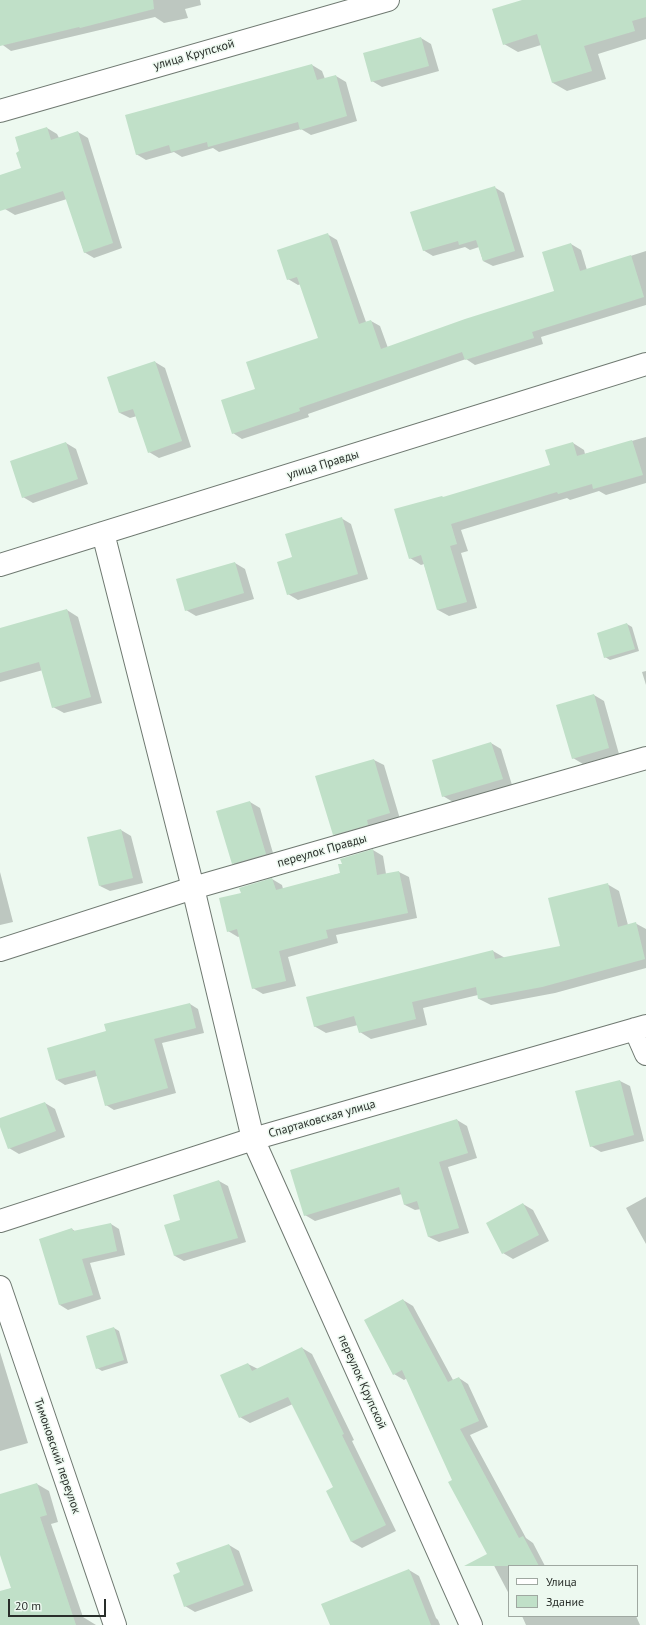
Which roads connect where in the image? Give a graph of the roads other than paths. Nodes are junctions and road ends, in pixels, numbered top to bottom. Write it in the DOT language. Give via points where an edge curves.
graph roads {
  1 [pos="388,0"];
  2 [pos="0,110"];
  3 [pos="646,364"];
  4 [pos="103,533"];
  5 [pos="0,565"];
  6 [pos="646,758"];
  7 [pos="193,888"];
  8 [pos="0,950"];
  9 [pos="640,1027"];
  10 [pos="646,1054"];
  11 [pos="253,1139"];
  12 [pos="0,1221"];
  13 [pos="0,1287"];
  14 [pos="115,1625"];
  15 [pos="471,1625"];
  1 -- 2 [label="street, улица Крупской"];
  3 -- 4 [label="street, улица Правды"];
  4 -- 5 [label="street, улица Правды"];
  4 -- 7 [label="street, переулок Крупской"];
  6 -- 7 [label="street, переулок Правды"];
  7 -- 8 [label="street, переулок Правды"];
  7 -- 11 [label="street, переулок Крупской"];
  9 -- 10 [label="street"];
  9 -- 11 [label="street, Спартаковская улица"];
  11 -- 12 [label="street, Спартаковская улица"];
  11 -- 15 [label="street, переулок Крупской"];
  13 -- 14 [label="street, Тимоновский переулок"];
}
